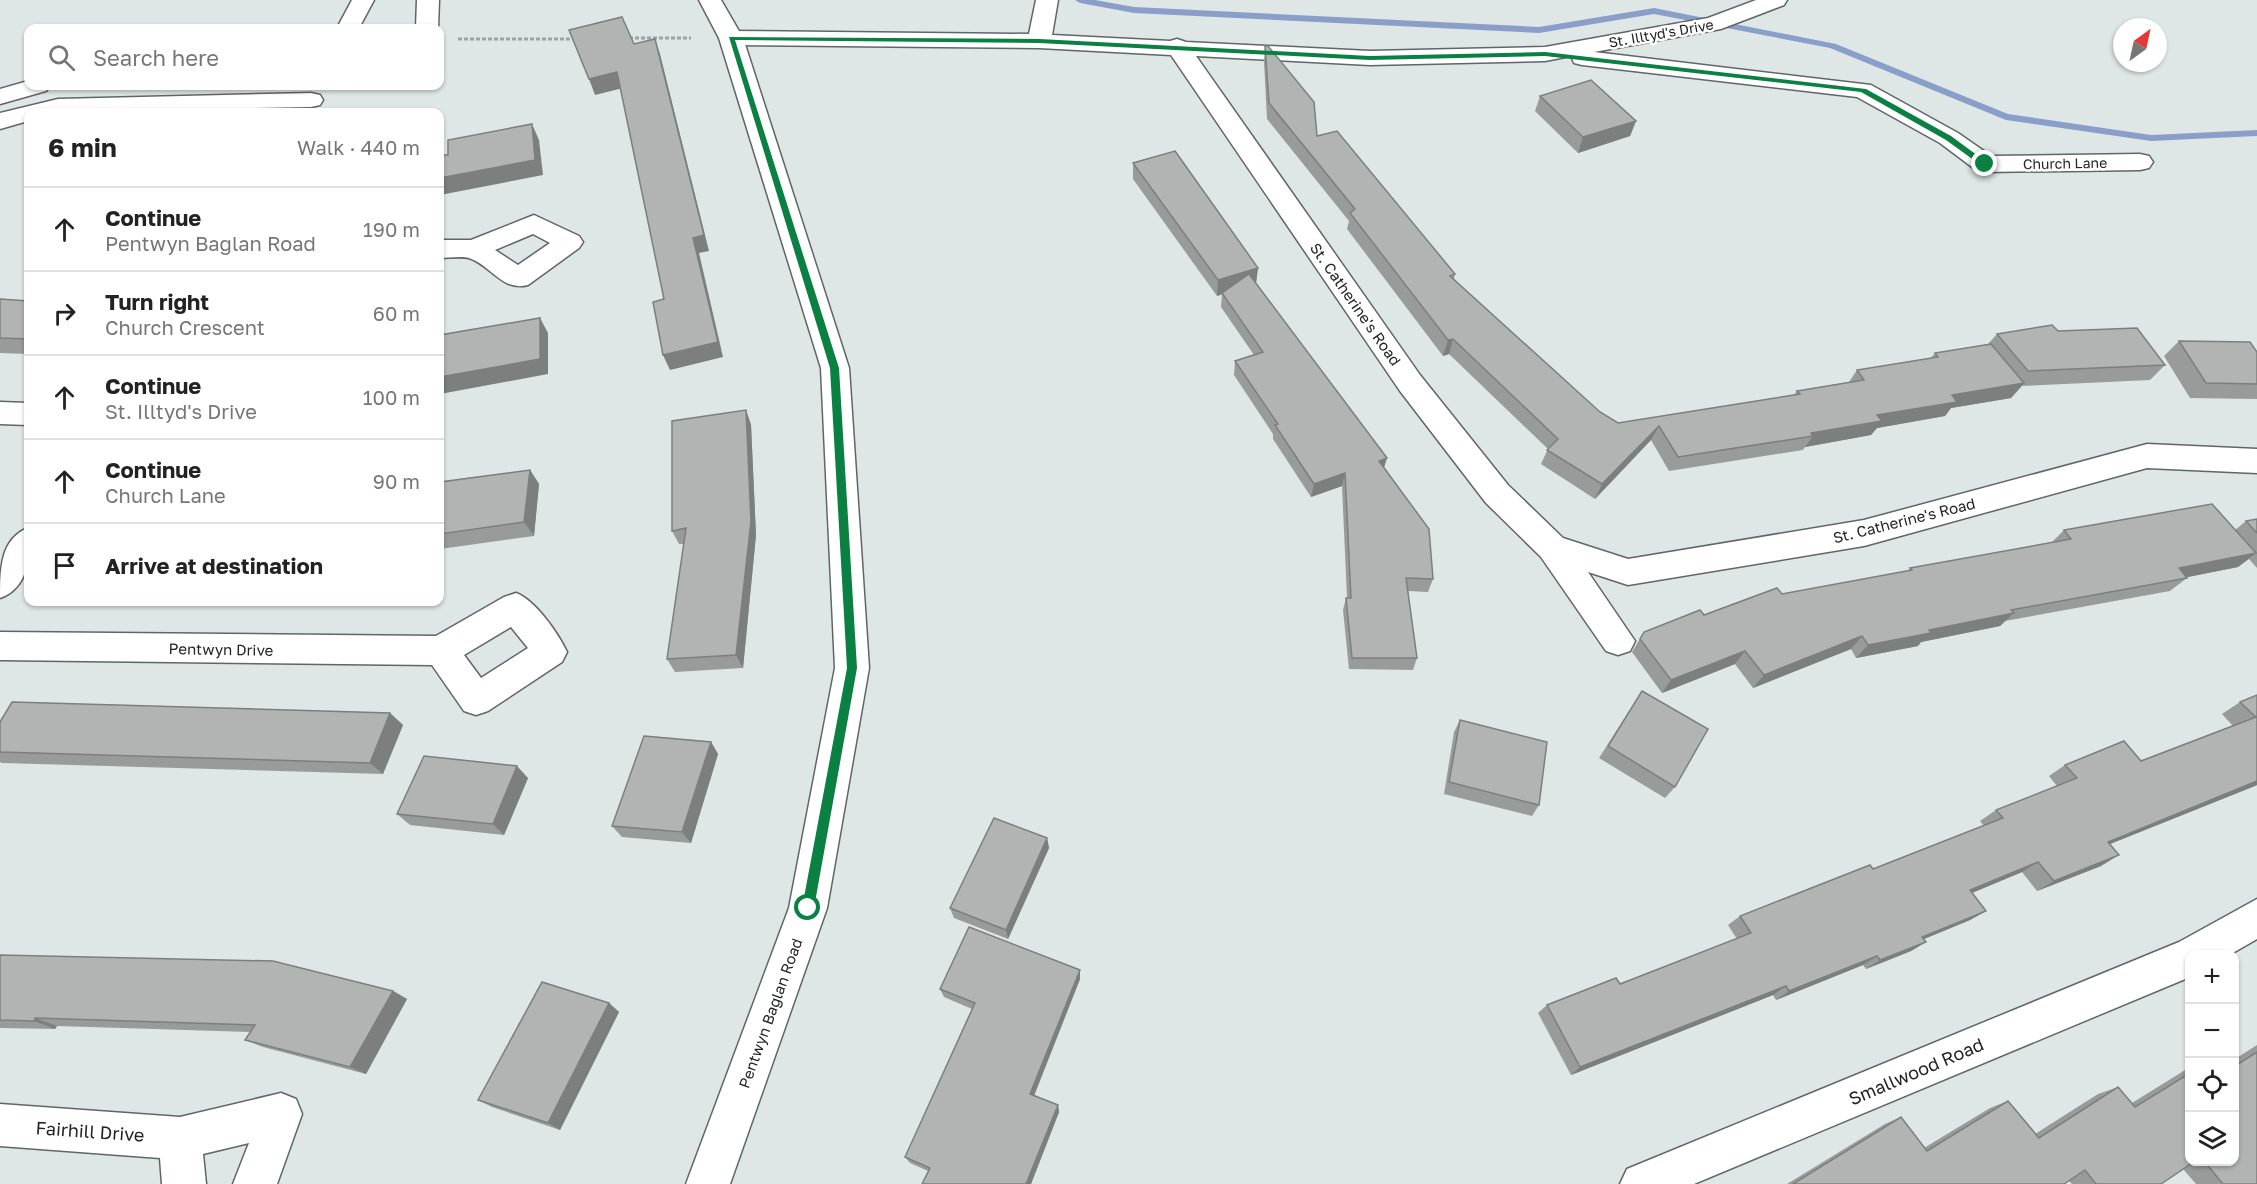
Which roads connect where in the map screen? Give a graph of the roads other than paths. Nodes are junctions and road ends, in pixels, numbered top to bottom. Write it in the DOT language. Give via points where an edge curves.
graph roads {
  1 [pos="363,0"];
  2 [pos="428,0"];
  3 [pos="710,0"];
  4 [pos="1047,0"];
  5 [pos="1776,0"];
  6 [pos="350,24"];
  7 [pos="427,24"];
  8 [pos="731,38"];
  9 [pos="1039,41"];
  10 [pos="1177,46"];
  11 [pos="1545,54"];
  12 [pos="24,90"];
  13 [pos="55,96"];
  14 [pos="0,97"];
  15 [pos="311,99"];
  16 [pos="39,108"];
  17 [pos="24,115"];
  18 [pos="0,121"];
  19 [pos="2140,162"];
  20 [pos="444,249"];
  21 [pos="474,249"];
  22 [pos="0,413"];
  23 [pos="24,414"];
  24 [pos="2257,461"];
  25 [pos="24,547"];
  26 [pos="1552,548"];
  27 [pos="0,584"];
  28 [pos="1618,641"];
  29 [pos="0,646"];
  30 [pos="441,651"];
  31 [pos="2257,918"];
  32 [pos="2201,950"];
  33 [pos="2185,959"];
  34 [pos="0,1125"];
  35 [pos="180,1138"];
  36 [pos="1668,1179"];
  37 [pos="184,1184"];
  38 [pos="255,1184"];
  39 [pos="708,1184"];
  1 -- 6 [label="street"];
  2 -- 7 [label="street"];
  3 -- 8 [label="street, Pentwyn Baglan Road"];
  4 -- 9 [label="street"];
  5 -- 11 [label="street, St. Illtyd's Drive" via="1713,24"];
  8 -- 9 [label="street, St. Illtyd's Drive"];
  8 -- 39 [label="street, Pentwyn Baglan Road" via="835,368 852,668 808,908"];
  9 -- 10 [label="street, St. Illtyd's Drive"];
  10 -- 11 [label="street, St. Illtyd's Drive" via="1370,58"];
  10 -- 26 [label="street, St. Catherine's Road" via="1410,382 1497,494"];
  11 -- 19 [label="street, Church Lane" via="1863,90 1949,138 1985,164"];
  12 -- 14 [label="street"];
  13 -- 15 [label="street"];
  13 -- 16 [label="street"];
  17 -- 18 [label="street"];
  20 -- 21 [label="street"];
  22 -- 23 [label="street"];
  24 -- 26 [label="street, St. Catherine's Road" via="2147,456 1864,533 1628,572"];
  25 -- 27 [label="street"];
  26 -- 28 [label="street, St. Catherine's Road"];
  29 -- 30 [label="street, Pentwyn Drive"];
  31 -- 32 [label="street"];
  33 -- 36 [label="street, Smallwood Road"];
  34 -- 35 [label="street, Fairhill Drive"];
  35 -- 37 [label="street"];
  35 -- 38 [label="street, Fairhill Drive" via="281,1114"];
}
